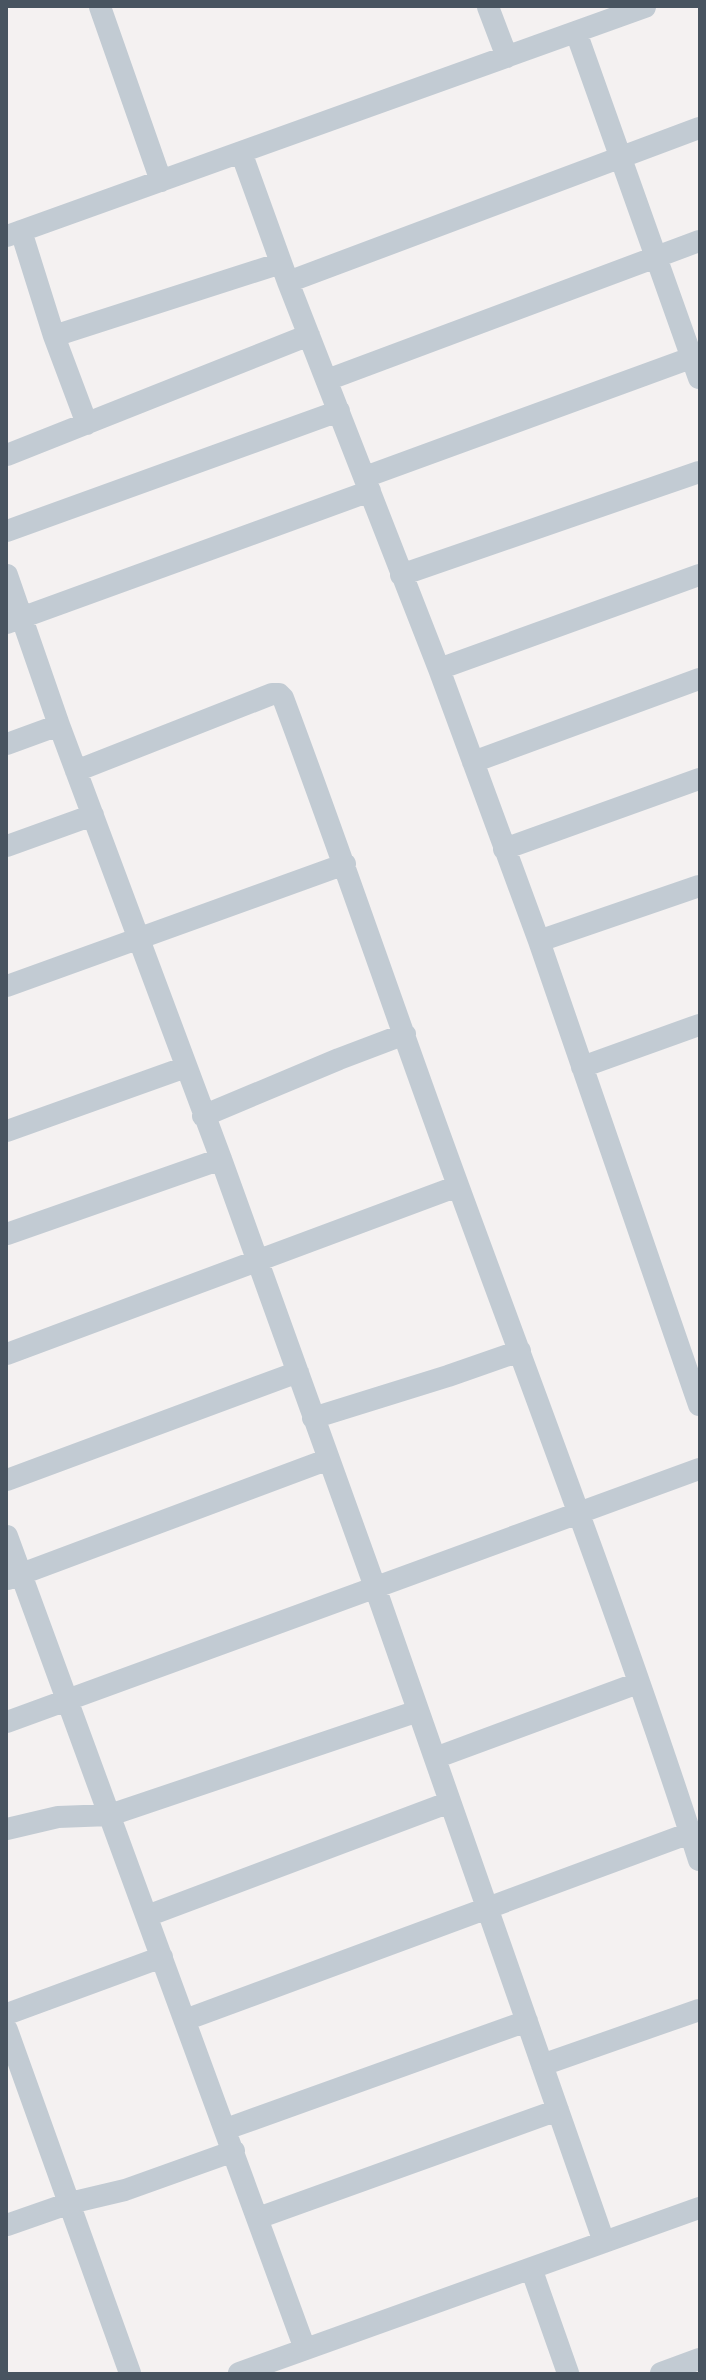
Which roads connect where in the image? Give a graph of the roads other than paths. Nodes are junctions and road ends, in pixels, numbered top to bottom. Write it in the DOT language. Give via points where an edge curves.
graph roads {
  1 [pos="100,7"];
  2 [pos="488,7"];
  3 [pos="645,7"];
  4 [pos="576,32"];
  5 [pos="507,57"];
  6 [pos="699,128"];
  7 [pos="241,152"];
  8 [pos="620,157"];
  9 [pos="161,181"];
  10 [pos="14,234"];
  11 [pos="699,241"];
  12 [pos="656,257"];
  13 [pos="285,272"];
  14 [pos="309,335"];
  15 [pos="54,336"];
  16 [pos="695,357"];
  17 [pos="699,378"];
  18 [pos="327,380"];
  19 [pos="339,411"];
  20 [pos="87,424"];
  21 [pos="7,455"];
  22 [pos="699,472"];
  23 [pos="367,484"];
  24 [pos="7,531"];
  25 [pos="7,575"];
  26 [pos="401,575"];
  27 [pos="699,575"];
  28 [pos="14,621"];
  29 [pos="439,669"];
  30 [pos="699,679"];
  31 [pos="59,725"];
  32 [pos="7,744"];
  33 [pos="473,762"];
  34 [pos="76,771"];
  35 [pos="699,779"];
  36 [pos="93,815"];
  37 [pos="7,846"];
  38 [pos="504,849"];
  39 [pos="345,864"];
  40 [pos="699,886"];
  41 [pos="139,938"];
  42 [pos="539,941"];
  43 [pos="7,986"];
  44 [pos="699,1025"];
  45 [pos="405,1034"];
  46 [pos="582,1066"];
  47 [pos="186,1067"];
  48 [pos="203,1116"];
  49 [pos="7,1131"];
  50 [pos="221,1159"];
  51 [pos="458,1186"];
  52 [pos="7,1234"];
  53 [pos="257,1259"];
  54 [pos="520,1351"];
  55 [pos="7,1354"];
  56 [pos="298,1372"];
  57 [pos="699,1405"];
  58 [pos="313,1418"];
  59 [pos="329,1459"];
  60 [pos="699,1468"];
  61 [pos="7,1480"];
  62 [pos="580,1512"];
  63 [pos="7,1536"];
  64 [pos="14,1576"];
  65 [pos="375,1587"];
  66 [pos="638,1683"];
  67 [pos="67,1700"];
  68 [pos="418,1711"];
  69 [pos="7,1722"];
  70 [pos="435,1758"];
  71 [pos="450,1802"];
  72 [pos="110,1816"];
  73 [pos="7,1829"];
  74 [pos="690,1833"];
  75 [pos="699,1860"];
  76 [pos="488,1908"];
  77 [pos="147,1916"];
  78 [pos="162,1957"];
  79 [pos="699,2010"];
  80 [pos="7,2014"];
  81 [pos="186,2020"];
  82 [pos="527,2021"];
  83 [pos="7,2030"];
  84 [pos="542,2066"];
  85 [pos="558,2110"];
  86 [pos="226,2130"];
  87 [pos="234,2151"];
  88 [pos="70,2203"];
  89 [pos="699,2208"];
  90 [pos="258,2218"];
  91 [pos="7,2225"];
  92 [pos="604,2242"];
  93 [pos="530,2268"];
  94 [pos="305,2349"];
  95 [pos="699,2359"];
  96 [pos="130,2373"];
  97 [pos="239,2373"];
  98 [pos="568,2373"];
  99 [pos="661,2373"];
  1 -- 9 [label="street"];
  2 -- 5 [label="street"];
  3 -- 4 [label="street"];
  4 -- 5 [label="street"];
  4 -- 8 [label="street"];
  5 -- 7 [label="street"];
  6 -- 8 [label="street"];
  7 -- 9 [label="street"];
  7 -- 13 [label="street"];
  8 -- 12 [label="street"];
  8 -- 13 [label="street"];
  9 -- 10 [label="street"];
  10 -- 15 [label="street"];
  11 -- 12 [label="street"];
  12 -- 16 [label="street"];
  12 -- 18 [label="street"];
  13 -- 14 [label="street"];
  13 -- 15 [label="street"];
  14 -- 18 [label="street"];
  14 -- 20 [label="street"];
  15 -- 20 [label="street"];
  16 -- 17 [label="street"];
  16 -- 23 [label="street"];
  18 -- 19 [label="street"];
  19 -- 23 [label="street"];
  19 -- 24 [label="street"];
  20 -- 21 [label="street"];
  22 -- 26 [label="street"];
  23 -- 26 [label="street"];
  23 -- 28 [label="street"];
  25 -- 28 [label="street"];
  26 -- 29 [label="street"];
  27 -- 29 [label="street"];
  28 -- 31 [label="street"];
  29 -- 33 [label="street"];
  30 -- 33 [label="street"];
  31 -- 32 [label="street"];
  31 -- 34 [label="street"];
  33 -- 38 [label="street"];
  34 -- 36 [label="street"];
  34 -- 39 [label="street" via="272,694 279,694 283,698"];
  35 -- 38 [label="street"];
  36 -- 37 [label="street"];
  36 -- 41 [label="street"];
  38 -- 42 [label="street"];
  39 -- 41 [label="street"];
  39 -- 45 [label="street"];
  40 -- 42 [label="street"];
  41 -- 43 [label="street"];
  41 -- 47 [label="street"];
  42 -- 46 [label="street"];
  44 -- 46 [label="street"];
  45 -- 48 [label="street"];
  45 -- 51 [label="street"];
  46 -- 57 [label="street"];
  47 -- 48 [label="street"];
  47 -- 49 [label="street"];
  48 -- 50 [label="street"];
  50 -- 52 [label="street"];
  50 -- 53 [label="street"];
  51 -- 53 [label="street"];
  51 -- 54 [label="street"];
  53 -- 55 [label="street"];
  53 -- 56 [label="street"];
  54 -- 58 [label="street"];
  54 -- 62 [label="street"];
  56 -- 58 [label="street"];
  56 -- 61 [label="street"];
  58 -- 59 [label="street"];
  59 -- 64 [label="street"];
  59 -- 65 [label="street"];
  60 -- 62 [label="street"];
  62 -- 65 [label="street"];
  62 -- 66 [label="street"];
  63 -- 64 [label="street"];
  64 -- 67 [label="street"];
  65 -- 67 [label="street"];
  65 -- 68 [label="street"];
  66 -- 70 [label="street"];
  66 -- 74 [label="street"];
  67 -- 69 [label="street"];
  67 -- 72 [label="street"];
  68 -- 70 [label="street"];
  68 -- 72 [label="street"];
  70 -- 71 [label="street"];
  71 -- 76 [label="street"];
  71 -- 77 [label="street"];
  72 -- 73 [label="street" via="58,1817"];
  72 -- 77 [label="street"];
  74 -- 75 [label="street"];
  74 -- 76 [label="street"];
  76 -- 81 [label="street"];
  76 -- 82 [label="street"];
  77 -- 78 [label="street"];
  78 -- 80 [label="street"];
  78 -- 81 [label="street"];
  79 -- 84 [label="street"];
  81 -- 86 [label="street"];
  82 -- 84 [label="street"];
  82 -- 86 [label="street"];
  83 -- 88 [label="street"];
  84 -- 85 [label="street"];
  85 -- 90 [label="street"];
  85 -- 92 [label="street"];
  86 -- 87 [label="street"];
  87 -- 88 [label="street" via="125,2190"];
  87 -- 90 [label="street"];
  88 -- 91 [label="street"];
  88 -- 96 [label="street"];
  89 -- 92 [label="street"];
  90 -- 94 [label="street"];
  92 -- 93 [label="street"];
  93 -- 94 [label="street"];
  93 -- 98 [label="street"];
  94 -- 97 [label="street"];
  95 -- 99 [label="street"];
}
